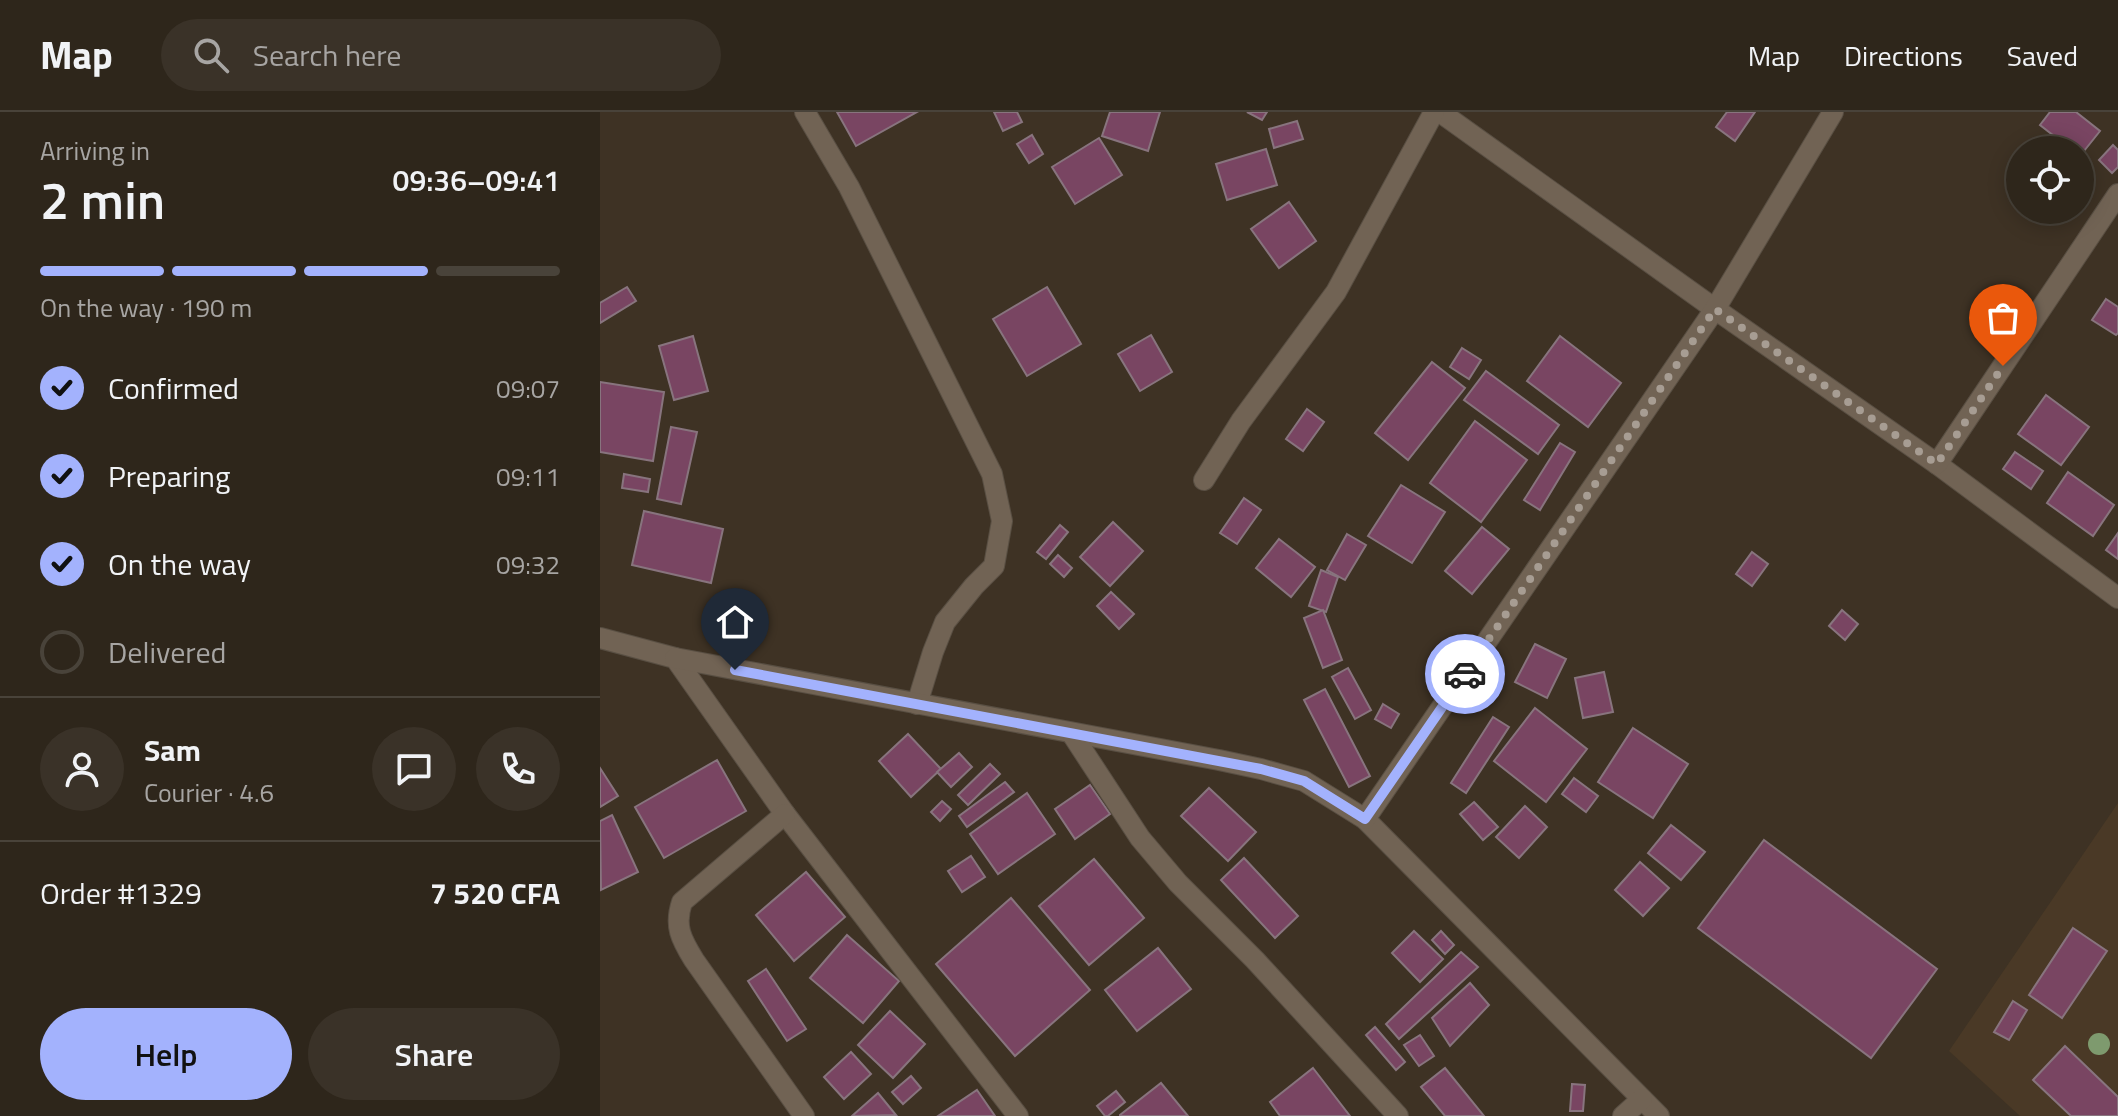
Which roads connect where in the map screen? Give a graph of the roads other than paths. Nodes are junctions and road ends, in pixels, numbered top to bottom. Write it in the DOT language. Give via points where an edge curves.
graph roads {
  1 [pos="805,112"];
  2 [pos="1437,112"];
  3 [pos="1833,112"];
  4 [pos="2118,194"];
  5 [pos="1715,309"];
  6 [pos="1937,464"];
  7 [pos="1204,480"];
  8 [pos="2118,598"];
  9 [pos="600,638"];
  10 [pos="675,658"];
  11 [pos="917,704"];
  12 [pos="1072,734"];
  13 [pos="785,814"];
  14 [pos="1365,819"];
  15 [pos="1642,1099"];
  16 [pos="804,1116"];
  17 [pos="1018,1116"];
  18 [pos="1398,1116"];
  19 [pos="1623,1116"];
  20 [pos="1659,1116"];
  1 -- 11 [label="street" via="849,187 992,474 1002,521 994,566 945,622"];
  2 -- 5 [label="street"];
  2 -- 7 [label="street" via="1336,292"];
  3 -- 5 [label="street"];
  4 -- 6 [label="street"];
  5 -- 6 [label="street"];
  5 -- 14 [label="street"];
  6 -- 8 [label="street"];
  9 -- 10 [label="street"];
  10 -- 11 [label="street"];
  10 -- 13 [label="street"];
  11 -- 12 [label="street"];
  12 -- 14 [label="street" via="1304,781"];
  12 -- 18 [label="street" via="1140,838 1178,883"];
  13 -- 16 [label="street" via="682,902 676,919 694,960"];
  13 -- 17 [label="street"];
  14 -- 15 [label="street"];
  15 -- 19 [label="street"];
  15 -- 20 [label="street"];
}
